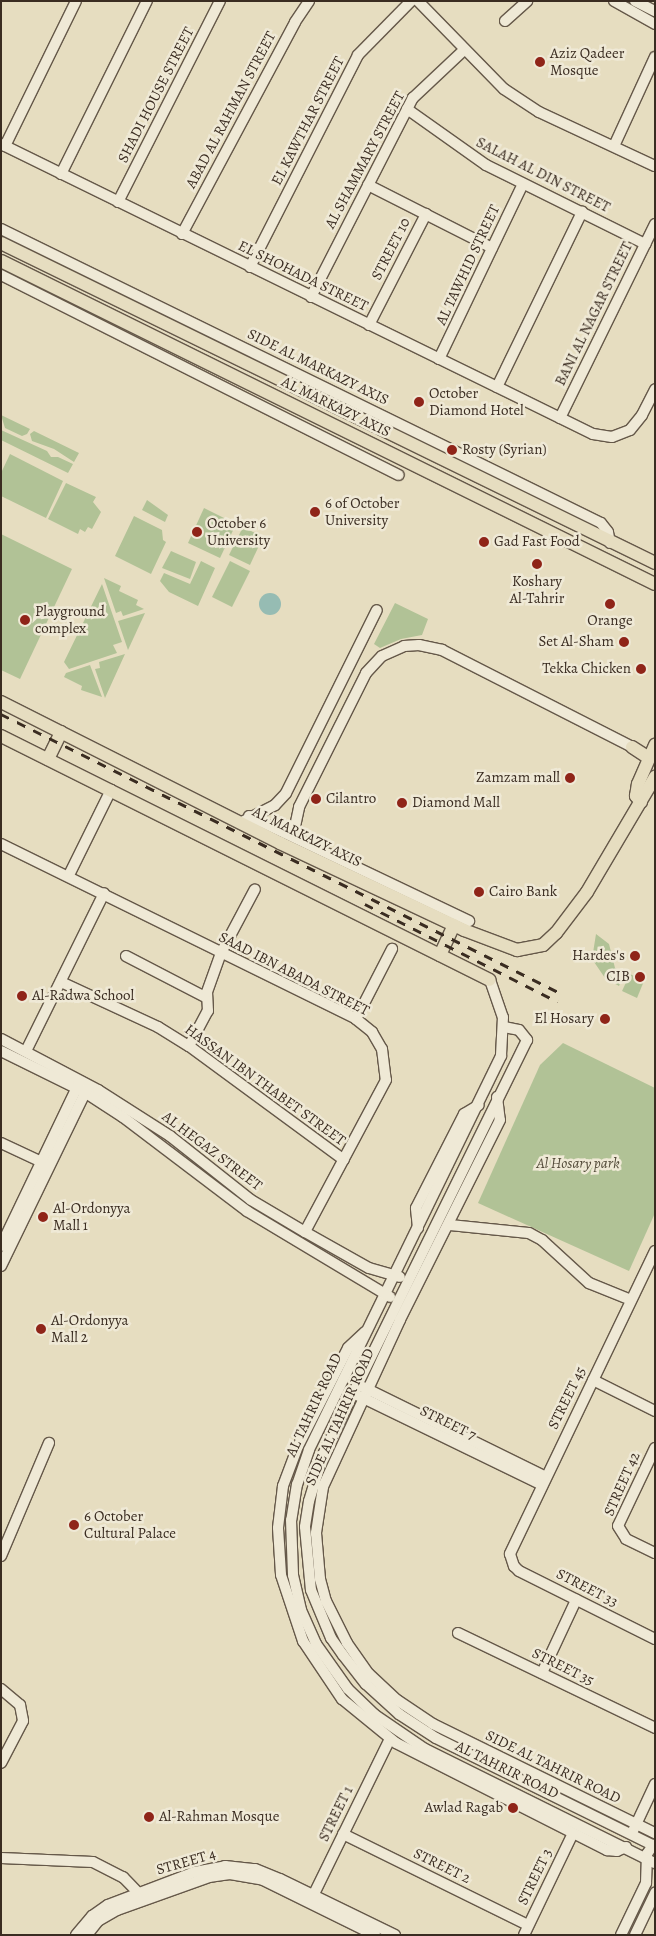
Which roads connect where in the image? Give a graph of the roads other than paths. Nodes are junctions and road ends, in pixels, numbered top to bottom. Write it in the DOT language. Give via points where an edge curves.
graph roads {
  1 [pos="76,1"];
  2 [pos="146,1"];
  3 [pos="220,1"];
  4 [pos="309,1"];
  5 [pos="411,1"];
  6 [pos="418,1"];
  7 [pos="527,1"];
  8 [pos="614,1"];
  9 [pos="635,1"];
  10 [pos="655,11"];
  11 [pos="505,21"];
  12 [pos="655,24"];
  13 [pos="464,50"];
  14 [pos="655,57"];
  15 [pos="407,109"];
  16 [pos="3,145"];
  17 [pos="614,146"];
  18 [pos="655,166"];
  19 [pos="61,174"];
  20 [pos="523,184"];
  21 [pos="368,185"];
  22 [pos="118,202"];
  23 [pos="582,212"];
  24 [pos="426,214"];
  25 [pos="655,224"];
  26 [pos="1,229"];
  27 [pos="182,234"];
  28 [pos="1,243"];
  29 [pos="645,244"];
  30 [pos="492,248"];
  31 [pos="1,261"];
  32 [pos="250,267"];
  33 [pos="1,276"];
  34 [pos="311,297"];
  35 [pos="369,325"];
  36 [pos="440,359"];
  37 [pos="497,387"];
  38 [pos="655,389"];
  39 [pos="560,418"];
  40 [pos="399,475"];
  41 [pos="610,543"];
  42 [pos="655,563"];
  43 [pos="655,584"];
  44 [pos="377,610"];
  45 [pos="1,702"];
  46 [pos="61,732"];
  47 [pos="1,736"];
  48 [pos="655,746"];
  49 [pos="632,747"];
  50 [pos="649,758"];
  51 [pos="48,759"];
  52 [pos="655,777"];
  53 [pos="111,790"];
  54 [pos="641,802"];
  55 [pos="245,819"];
  56 [pos="293,836"];
  57 [pos="1,844"];
  58 [pos="69,875"];
  59 [pos="255,889"];
  60 [pos="104,893"];
  61 [pos="469,921"];
  62 [pos="454,925"];
  63 [pos="392,949"];
  64 [pos="221,953"];
  65 [pos="440,955"];
  66 [pos="126,956"];
  67 [pos="490,980"];
  68 [pos="61,982"];
  69 [pos="207,998"];
  70 [pos="356,1019"];
  71 [pos="504,1027"];
  72 [pos="1,1039"];
  73 [pos="189,1046"];
  74 [pos="1,1051"];
  75 [pos="26,1051"];
  76 [pos="83,1087"];
  77 [pos="497,1098"];
  78 [pos="1,1143"];
  79 [pos="344,1160"];
  80 [pos="46,1165"];
  81 [pos="450,1225"];
  82 [pos="305,1232"];
  83 [pos="1,1246"];
  84 [pos="655,1251"];
  85 [pos="1,1266"];
  86 [pos="394,1276"];
  87 [pos="408,1279"];
  88 [pos="385,1295"];
  89 [pos="632,1300"];
  90 [pos="397,1301"];
  91 [pos="368,1329"];
  92 [pos="593,1380"];
  93 [pos="343,1383"];
  94 [pos="355,1389"];
  95 [pos="365,1394"];
  96 [pos="655,1411"];
  97 [pos="49,1443"];
  98 [pos="655,1448"];
  99 [pos="544,1482"];
  100 [pos="655,1553"];
  101 [pos="1,1556"];
  102 [pos="511,1560"];
  103 [pos="576,1600"];
  104 [pos="458,1633"];
  105 [pos="655,1639"];
  106 [pos="330,1664"];
  107 [pos="542,1673"];
  108 [pos="323,1675"];
  109 [pos="1,1689"];
  110 [pos="655,1728"];
  111 [pos="390,1739"];
  112 [pos="1,1763"];
  113 [pos="448,1765"];
  114 [pos="655,1784"];
  115 [pos="634,1829"];
  116 [pos="573,1833"];
  117 [pos="343,1834"];
  118 [pos="655,1834"];
  119 [pos="654,1846"];
  120 [pos="626,1847"];
  121 [pos="1,1858"];
  122 [pos="651,1861"];
  123 [pos="655,1892"];
  124 [pos="142,1895"];
  125 [pos="311,1898"];
  126 [pos="526,1930"];
  127 [pos="76,1935"];
  128 [pos="87,1935"];
  129 [pos="375,1935"];
  130 [pos="395,1935"];
  131 [pos="622,1935"];
  132 [pos="634,1935"];
  1 -- 16 [label="street"];
  2 -- 19 [label="street"];
  3 -- 22 [label="street, SHADI HOUSE STREET"];
  4 -- 27 [label="street, ABAD AL RAHMAN STREET"];
  5 -- 32 [label="street, EL KAWTHAR STREET" via="358,55"];
  6 -- 13 [label="street"];
  7 -- 11 [label="street"];
  8 -- 12 [label="street"];
  9 -- 10 [label="street"];
  13 -- 15 [label="street, AL SHAMMARY STREET" via="422,88"];
  13 -- 17 [label="street" via="491,78 521,101"];
  14 -- 17 [label="street"];
  15 -- 20 [label="street, SALAH AL DIN STREET" via="468,154"];
  15 -- 21 [label="street, AL SHAMMARY STREET"];
  16 -- 19 [label="street, EL SHOHADA STREET"];
  17 -- 18 [label="street"];
  19 -- 22 [label="street, EL SHOHADA STREET"];
  20 -- 23 [label="street, SALAH AL DIN STREET"];
  20 -- 30 [label="street, AL TAWHID STREET"];
  21 -- 24 [label="street"];
  21 -- 34 [label="street, AL SHAMMARY STREET"];
  22 -- 27 [label="street, EL SHOHADA STREET"];
  23 -- 29 [label="street, SALAH AL DIN STREET"];
  23 -- 37 [label="street"];
  24 -- 30 [label="street"];
  24 -- 35 [label="street, STREET 10"];
  25 -- 29 [label="street, BANI AL NAGAR STREET"];
  26 -- 41 [label="street, SIDE AL MARKAZY AXIS" via="601,523 608,532"];
  27 -- 32 [label="street, EL SHOHADA STREET"];
  28 -- 41 [label="main road, AL MARKAZY AXIS"];
  29 -- 39 [label="street, BANI AL NAGAR STREET"];
  30 -- 36 [label="street, AL TAWHID STREET"];
  31 -- 43 [label="main road, AL MARKAZY AXIS"];
  32 -- 34 [label="street, EL SHOHADA STREET"];
  33 -- 40 [label="street"];
  34 -- 35 [label="street, EL SHOHADA STREET"];
  35 -- 36 [label="street, EL SHOHADA STREET"];
  36 -- 37 [label="street, EL SHOHADA STREET"];
  37 -- 39 [label="street, EL SHOHADA STREET"];
  38 -- 39 [label="street, EL SHOHADA STREET" via="630,430 612,436 593,434"];
  41 -- 42 [label="main road, AL MARKAZY AXIS"];
  44 -- 55 [label="street" via="286,793 270,808"];
  45 -- 46 [label="main road, AL MARKAZY AXIS"];
  46 -- 51 [label="main road"];
  46 -- 55 [label="main road, AL MARKAZY AXIS"];
  47 -- 51 [label="main road"];
  48 -- 50 [label="main road"];
  49 -- 50 [label="main road"];
  49 -- 56 [label="street" via="442,650 419,645 404,646 382,656 366,673 299,806"];
  50 -- 54 [label="main road" via="637,789 636,797"];
  51 -- 53 [label="main road"];
  52 -- 54 [label="main road"];
  53 -- 58 [label="street"];
  53 -- 65 [label="main road"];
  54 -- 62 [label="main road, AL MARKAZY AXIS" via="556,934 535,948 509,949"];
  55 -- 56 [label="street"];
  55 -- 62 [label="main road, AL MARKAZY AXIS"];
  56 -- 61 [label="street"];
  57 -- 58 [label="street, SAAD IBN ABADA STREET"];
  58 -- 60 [label="street, SAAD IBN ABADA STREET"];
  59 -- 64 [label="street"];
  60 -- 64 [label="street, SAAD IBN ABADA STREET"];
  60 -- 68 [label="street"];
  62 -- 65 [label="main road"];
  63 -- 70 [label="street"];
  64 -- 69 [label="street"];
  64 -- 70 [label="street, SAAD IBN ABADA STREET"];
  65 -- 67 [label="main road"];
  66 -- 69 [label="street"];
  67 -- 71 [label="street" via="501,1007"];
  68 -- 73 [label="street, HASSAN IBN THABET STREET" via="158,1027"];
  68 -- 75 [label="street"];
  69 -- 73 [label="street" via="208,1010"];
  70 -- 79 [label="street, SAAD IBN ABADA STREET" via="372,1032 380,1045 385,1059 386,1080"];
  71 -- 77 [label="street, AL TAHRIR ROAD" via="519,1030 527,1040"];
  71 -- 86 [label="street, AL TAHRIR ROAD" via="501,1056 479,1106 464,1114 416,1208 418,1228"];
  72 -- 75 [label="street, AL HEGAZ STREET"];
  73 -- 79 [label="street, HASSAN IBN THABET STREET"];
  74 -- 76 [label="street, AL HEGAZ STREET"];
  75 -- 76 [label="street, AL HEGAZ STREET"];
  76 -- 80 [label="street"];
  76 -- 82 [label="street, AL HEGAZ STREET" via="170,1136 251,1200"];
  76 -- 88 [label="street, AL HEGAZ STREET" via="247,1211"];
  77 -- 81 [label="street, SIDE AL TAHRIR ROAD" via="500,1120"];
  77 -- 87 [label="street, AL TAHRIR ROAD"];
  78 -- 80 [label="street"];
  79 -- 82 [label="street, SAAD IBN ABADA STREET"];
  80 -- 83 [label="street"];
  80 -- 85 [label="street"];
  81 -- 89 [label="street" via="529,1233 542,1240 589,1283"];
  81 -- 95 [label="street, SIDE AL TAHRIR ROAD"];
  82 -- 86 [label="street, AL HEGAZ STREET" via="369,1268"];
  84 -- 89 [label="street, STREET 45"];
  86 -- 87 [label="street, AL HEGAZ STREET"];
  86 -- 88 [label="street, AL TAHRIR ROAD"];
  87 -- 90 [label="street, AL TAHRIR ROAD"];
  88 -- 90 [label="street, AL HEGAZ STREET"];
  88 -- 91 [label="street, AL TAHRIR ROAD"];
  89 -- 92 [label="street, STREET 45"];
  90 -- 94 [label="street, AL TAHRIR ROAD"];
  91 -- 93 [label="street, AL TAHRIR ROAD"];
  91 -- 108 [label="street, SIDE AL TAHRIR ROAD" via="348,1348 298,1446 282,1486 278,1528 281,1575 294,1620"];
  92 -- 96 [label="street"];
  92 -- 99 [label="street, STREET 45"];
  93 -- 94 [label="street, STREET 7"];
  93 -- 106 [label="street, AL TAHRIR ROAD" via="309,1450 297,1484 290,1538 292,1575 301,1610 316,1644"];
  94 -- 95 [label="street, STREET 7"];
  94 -- 115 [label="street, AL TAHRIR ROAD" via="323,1455 305,1527 311,1590 331,1638 371,1689 418,1727"];
  95 -- 99 [label="street, STREET 7"];
  95 -- 115 [label="street, SIDE AL TAHRIR ROAD" via="323,1487 316,1533 316,1556 326,1602 347,1643 376,1680 412,1711"];
  97 -- 101 [label="street"];
  98 -- 100 [label="street, STREET 42" via="620,1518 620,1533"];
  99 -- 102 [label="street, STREET 45" via="511,1550"];
  102 -- 103 [label="street, STREET 33" via="520,1571"];
  103 -- 105 [label="street, STREET 33"];
  103 -- 107 [label="street"];
  104 -- 107 [label="street, STREET 35"];
  106 -- 108 [label="street"];
  106 -- 113 [label="street, AL TAHRIR ROAD" via="348,1689 375,1715"];
  107 -- 110 [label="street, STREET 35"];
  108 -- 111 [label="street, SIDE AL TAHRIR ROAD" via="359,1716"];
  109 -- 112 [label="street" via="20,1705 23,1721"];
  111 -- 113 [label="street, SIDE AL TAHRIR ROAD"];
  111 -- 117 [label="street, STREET 1"];
  113 -- 116 [label="street, SIDE AL TAHRIR ROAD"];
  113 -- 120 [label="street, AL TAHRIR ROAD"];
  114 -- 115 [label="street"];
  115 -- 118 [label="street, SIDE AL TAHRIR ROAD"];
  115 -- 119 [label="street, AL TAHRIR ROAD"];
  116 -- 120 [label="street, SIDE AL TAHRIR ROAD" via="612,1851"];
  116 -- 126 [label="street, STREET 3"];
  117 -- 125 [label="street, STREET 1"];
  117 -- 126 [label="street, STREET 2"];
  119 -- 122 [label="street"];
  120 -- 122 [label="street, AL TAHRIR ROAD"];
  121 -- 124 [label="street" via="92,1862 123,1877"];
  122 -- 131 [label="street" via="646,1882"];
  123 -- 132 [label="street"];
  124 -- 125 [label="street, STREET 4" via="230,1874 263,1880"];
  124 -- 127 [label="street, STREET 4" via="100,1910"];
  124 -- 128 [label="street, STREET 4" via="108,1915"];
  125 -- 129 [label="street, STREET 4"];
  125 -- 130 [label="street, STREET 4"];
}
